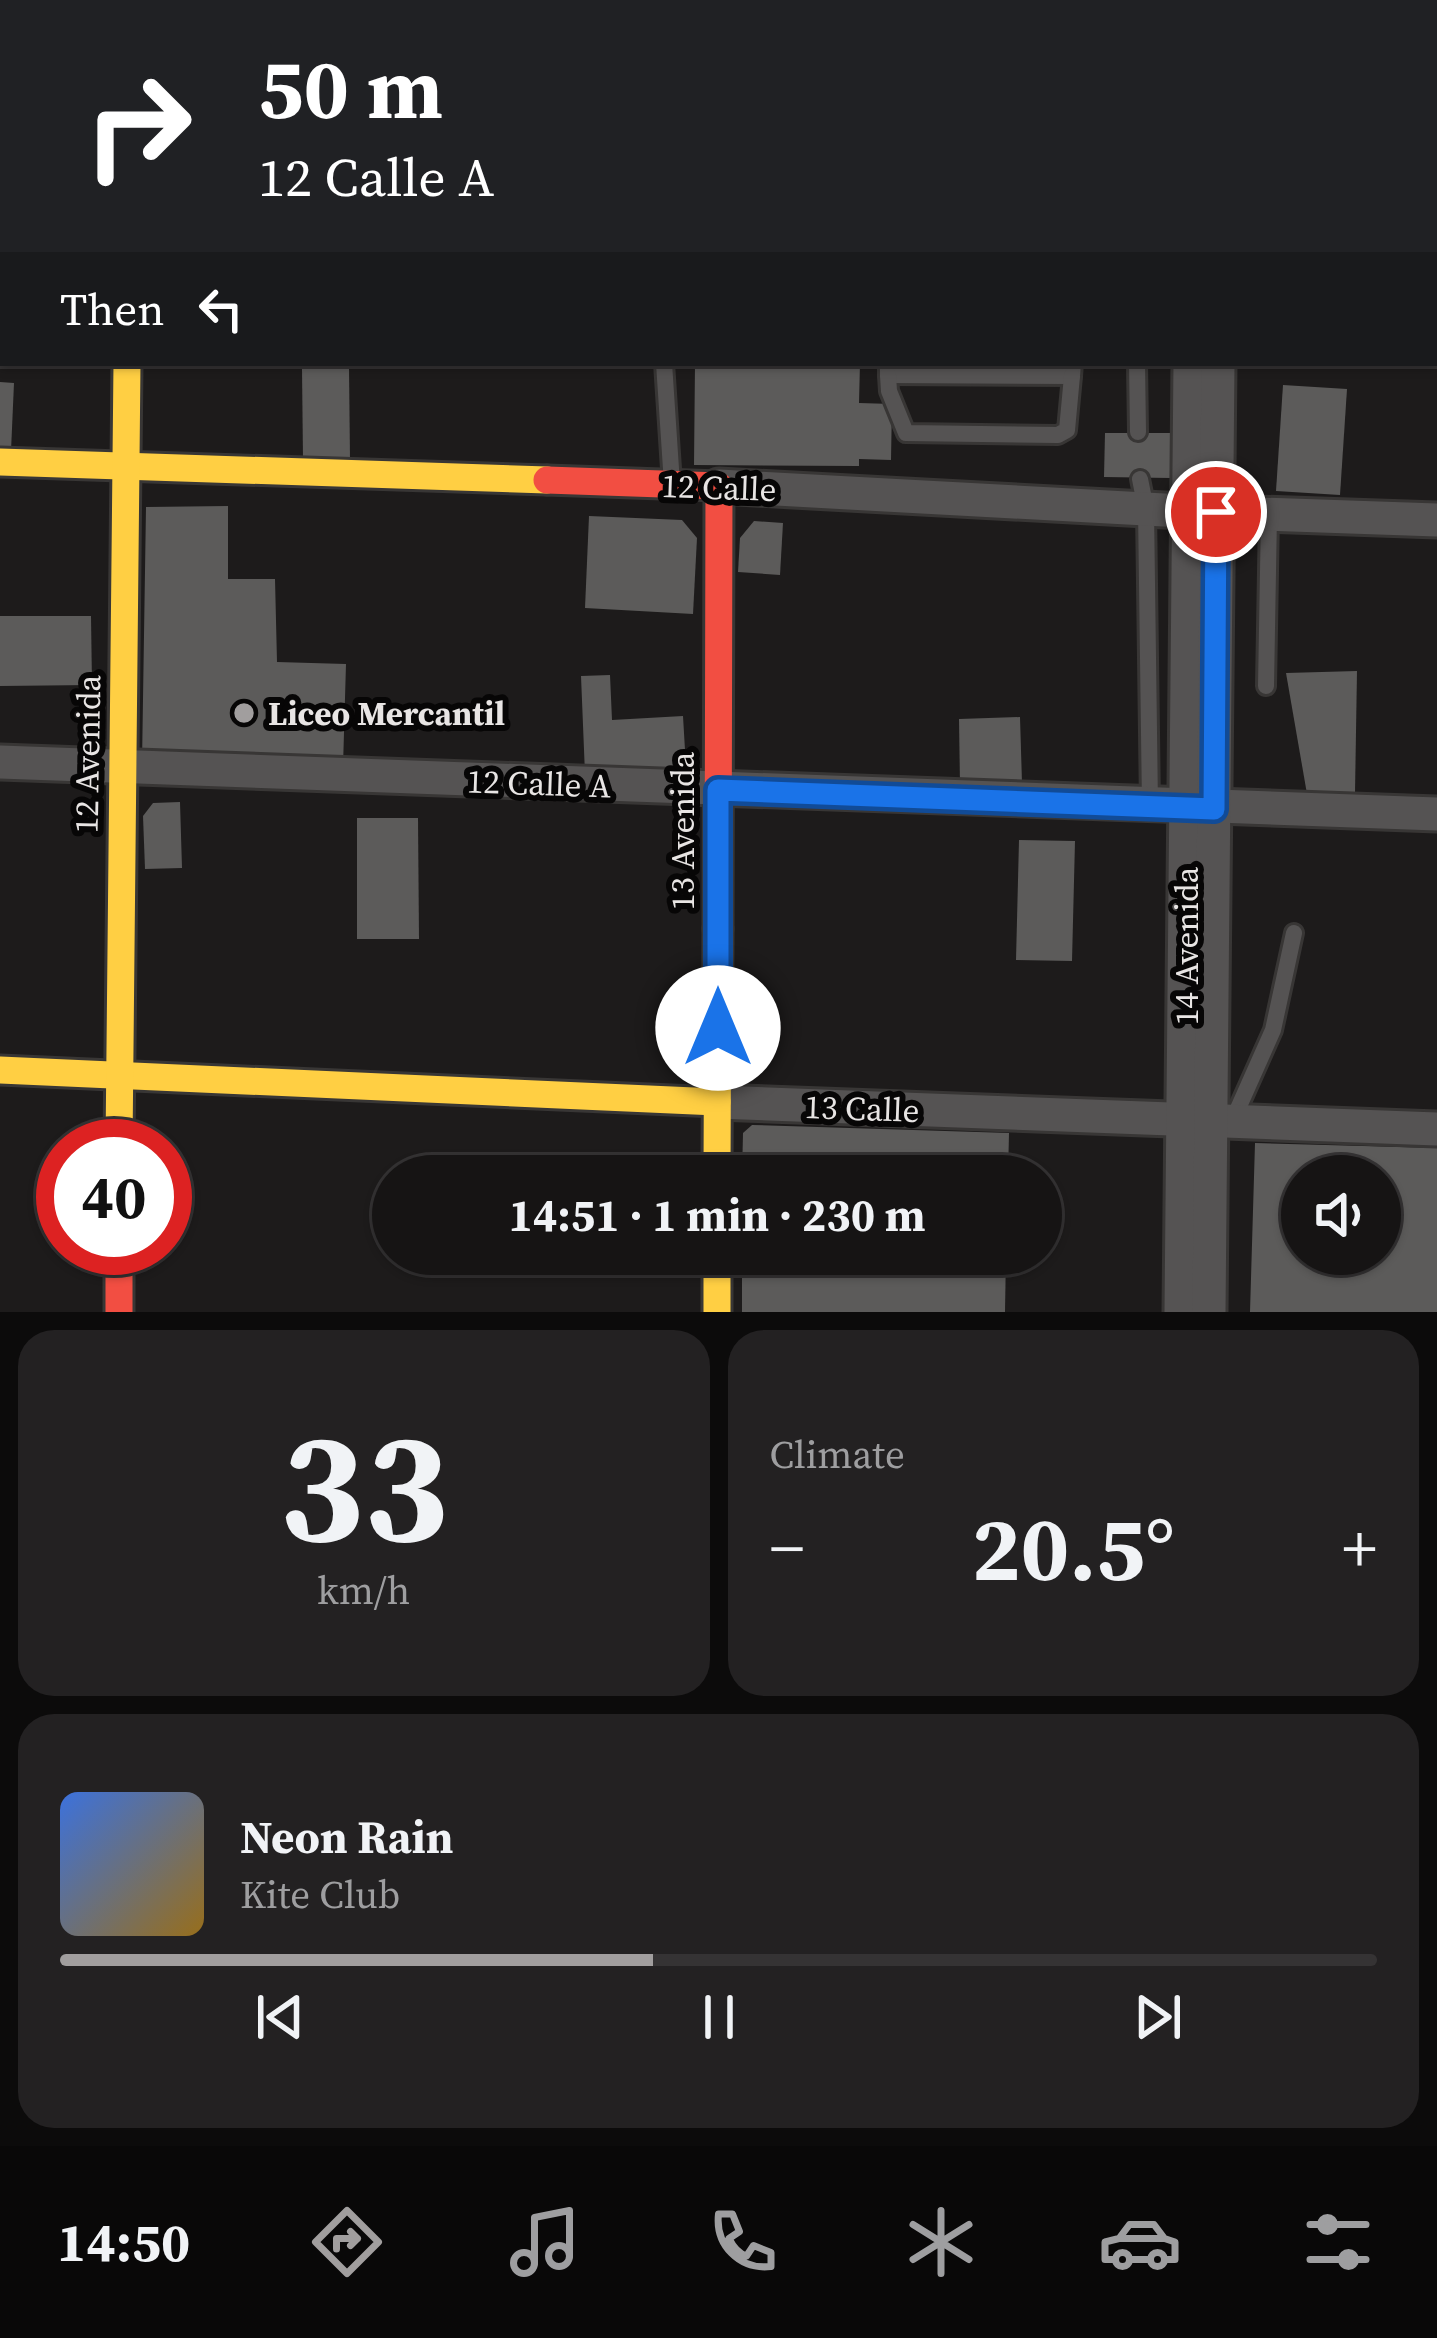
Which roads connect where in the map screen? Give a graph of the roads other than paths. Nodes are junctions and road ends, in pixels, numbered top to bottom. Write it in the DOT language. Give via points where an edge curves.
graph roads {
  1 [pos="127,366"];
  2 [pos="664,366"];
  3 [pos="1137,366"];
  4 [pos="1190,366"];
  5 [pos="1218,366"];
  6 [pos="888,369"];
  7 [pos="1072,370"];
  8 [pos="1138,432"];
  9 [pos="0,462"];
  10 [pos="125,466"];
  11 [pos="671,485"];
  12 [pos="719,486"];
  13 [pos="1143,494"];
  14 [pos="1203,512"];
  15 [pos="1269,514"];
  16 [pos="1437,520"];
  17 [pos="1266,686"];
  18 [pos="0,762"];
  19 [pos="124,768"];
  20 [pos="718,790"];
  21 [pos="1150,806"];
  22 [pos="1200,808"];
  23 [pos="1437,814"];
  24 [pos="1294,933"];
  25 [pos="0,1070"];
  26 [pos="119,1073"];
  27 [pos="717,1102"];
  28 [pos="119,1119"];
  29 [pos="1209,1121"];
  30 [pos="1437,1129"];
  31 [pos="717,1155"];
  32 [pos="119,1275"];
  33 [pos="717,1275"];
  34 [pos="119,1312"];
  35 [pos="717,1312"];
  36 [pos="1180,1312"];
  37 [pos="1209,1312"];
  1 -- 10 [label="street, 12 Avenida"];
  2 -- 11 [label="lane"];
  3 -- 8 [label="lane"];
  4 -- 14 [label="street, 14 Avenida"];
  5 -- 14 [label="street, 14 Avenida"];
  6 -- 7 [label="lane"];
  6 -- 7 [label="lane" via="906,433 1058,435 1067,430"];
  9 -- 10 [label="street, 12 Calle"];
  10 -- 11 [label="street, 12 Calle"];
  10 -- 19 [label="street, 12 Avenida"];
  11 -- 12 [label="street, 12 Calle"];
  12 -- 13 [label="street, 12 Calle"];
  12 -- 20 [label="street, 13 Avenida"];
  13 -- 14 [label="street, 12 Calle"];
  13 -- 21 [label="lane"];
  14 -- 15 [label="street, 12 Calle"];
  14 -- 22 [label="street, 14 Avenida"];
  15 -- 16 [label="street, 12 Calle"];
  15 -- 17 [label="lane"];
  18 -- 19 [label="street, 12 Calle A"];
  19 -- 20 [label="street, 12 Calle A"];
  19 -- 26 [label="street, 12 Avenida"];
  20 -- 21 [label="street, 12 Calle A"];
  20 -- 27 [label="street, 13 Avenida"];
  21 -- 22 [label="street, 12 Calle A"];
  22 -- 23 [label="street, 12 Calle A"];
  22 -- 29 [label="street, 14 Avenida"];
  24 -- 29 [label="lane" via="1273,1030"];
  25 -- 26 [label="street, 13 Calle"];
  26 -- 27 [label="street, 13 Calle"];
  26 -- 28 [label="street, 12 Avenida"];
  27 -- 29 [label="street, 13 Calle"];
  27 -- 31 [label="street, 13 Avenida"];
  29 -- 30 [label="street, 13 Calle"];
  29 -- 36 [label="street, 14 Avenida"];
  29 -- 37 [label="street, 14 Avenida"];
  32 -- 34 [label="street"];
  33 -- 35 [label="street"];
}
